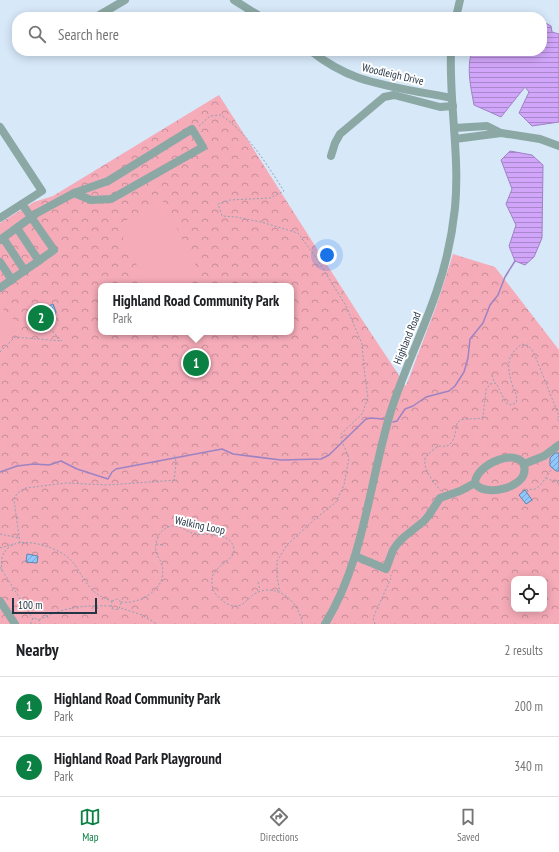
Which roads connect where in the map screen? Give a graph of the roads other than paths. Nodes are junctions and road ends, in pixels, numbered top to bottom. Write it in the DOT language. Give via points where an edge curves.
graph roads {
  1 [pos="124,0"];
  2 [pos="234,0"];
  3 [pos="460,0"];
  4 [pos="104,12"];
  5 [pos="254,12"];
  6 [pos="457,12"];
  7 [pos="319,56"];
  8 [pos="451,56"];
  9 [pos="452,102"];
  10 [pos="0,127"];
  11 [pos="454,128"];
  12 [pos="501,133"];
  13 [pos="455,140"];
  14 [pos="559,146"];
  15 [pos="331,156"];
  16 [pos="74,193"];
  17 [pos="22,204"];
  18 [pos="32,217"];
  19 [pos="0,218"];
  20 [pos="17,228"];
  21 [pos="2,239"];
  22 [pos="39,261"];
  23 [pos="0,262"];
  24 [pos="25,271"];
  25 [pos="12,280"];
  26 [pos="0,288"];
  27 [pos="559,446"];
  28 [pos="524,464"];
  29 [pos="475,483"];
  30 [pos="355,556"];
  31 [pos="0,601"];
  32 [pos="14,624"];
  33 [pos="325,624"];
  1 -- 4 [label="street"];
  2 -- 5 [label="street"];
  3 -- 6 [label="street"];
  7 -- 9 [label="street, Woodleigh Drive" via="359,78"];
  8 -- 9 [label="street, Highland Road"];
  9 -- 11 [label="street, Highland Road"];
  9 -- 15 [label="street" via="440,107 394,95 384,97 340,134"];
  10 -- 17 [label="street" via="42,191"];
  11 -- 12 [label="street" via="487,126"];
  11 -- 13 [label="street, Highland Road"];
  12 -- 13 [label="street"];
  12 -- 14 [label="street"];
  13 -- 30 [label="street, Highland Road" via="456,202 447,256 434,301 390,415"];
  16 -- 16 [label="street" via="91,200 111,199 203,147 192,129 108,181"];
  16 -- 18 [label="street"];
  17 -- 18 [label="street"];
  17 -- 19 [label="street"];
  18 -- 20 [label="street"];
  18 -- 22 [label="street" via="54,250"];
  20 -- 21 [label="street"];
  20 -- 22 [label="street"];
  21 -- 24 [label="street"];
  22 -- 24 [label="street"];
  23 -- 25 [label="street"];
  24 -- 25 [label="street"];
  25 -- 26 [label="street"];
  27 -- 28 [label="street" via="544,456"];
  28 -- 29 [label="street" via="516,458 497,461 482,468"];
  28 -- 29 [label="street" via="525,469 518,483 513,486 483,489"];
  29 -- 30 [label="street" via="440,498 420,526 398,543 386,569"];
  30 -- 33 [label="street, Highland Road" via="344,589"];
  31 -- 32 [label="street"];
}
